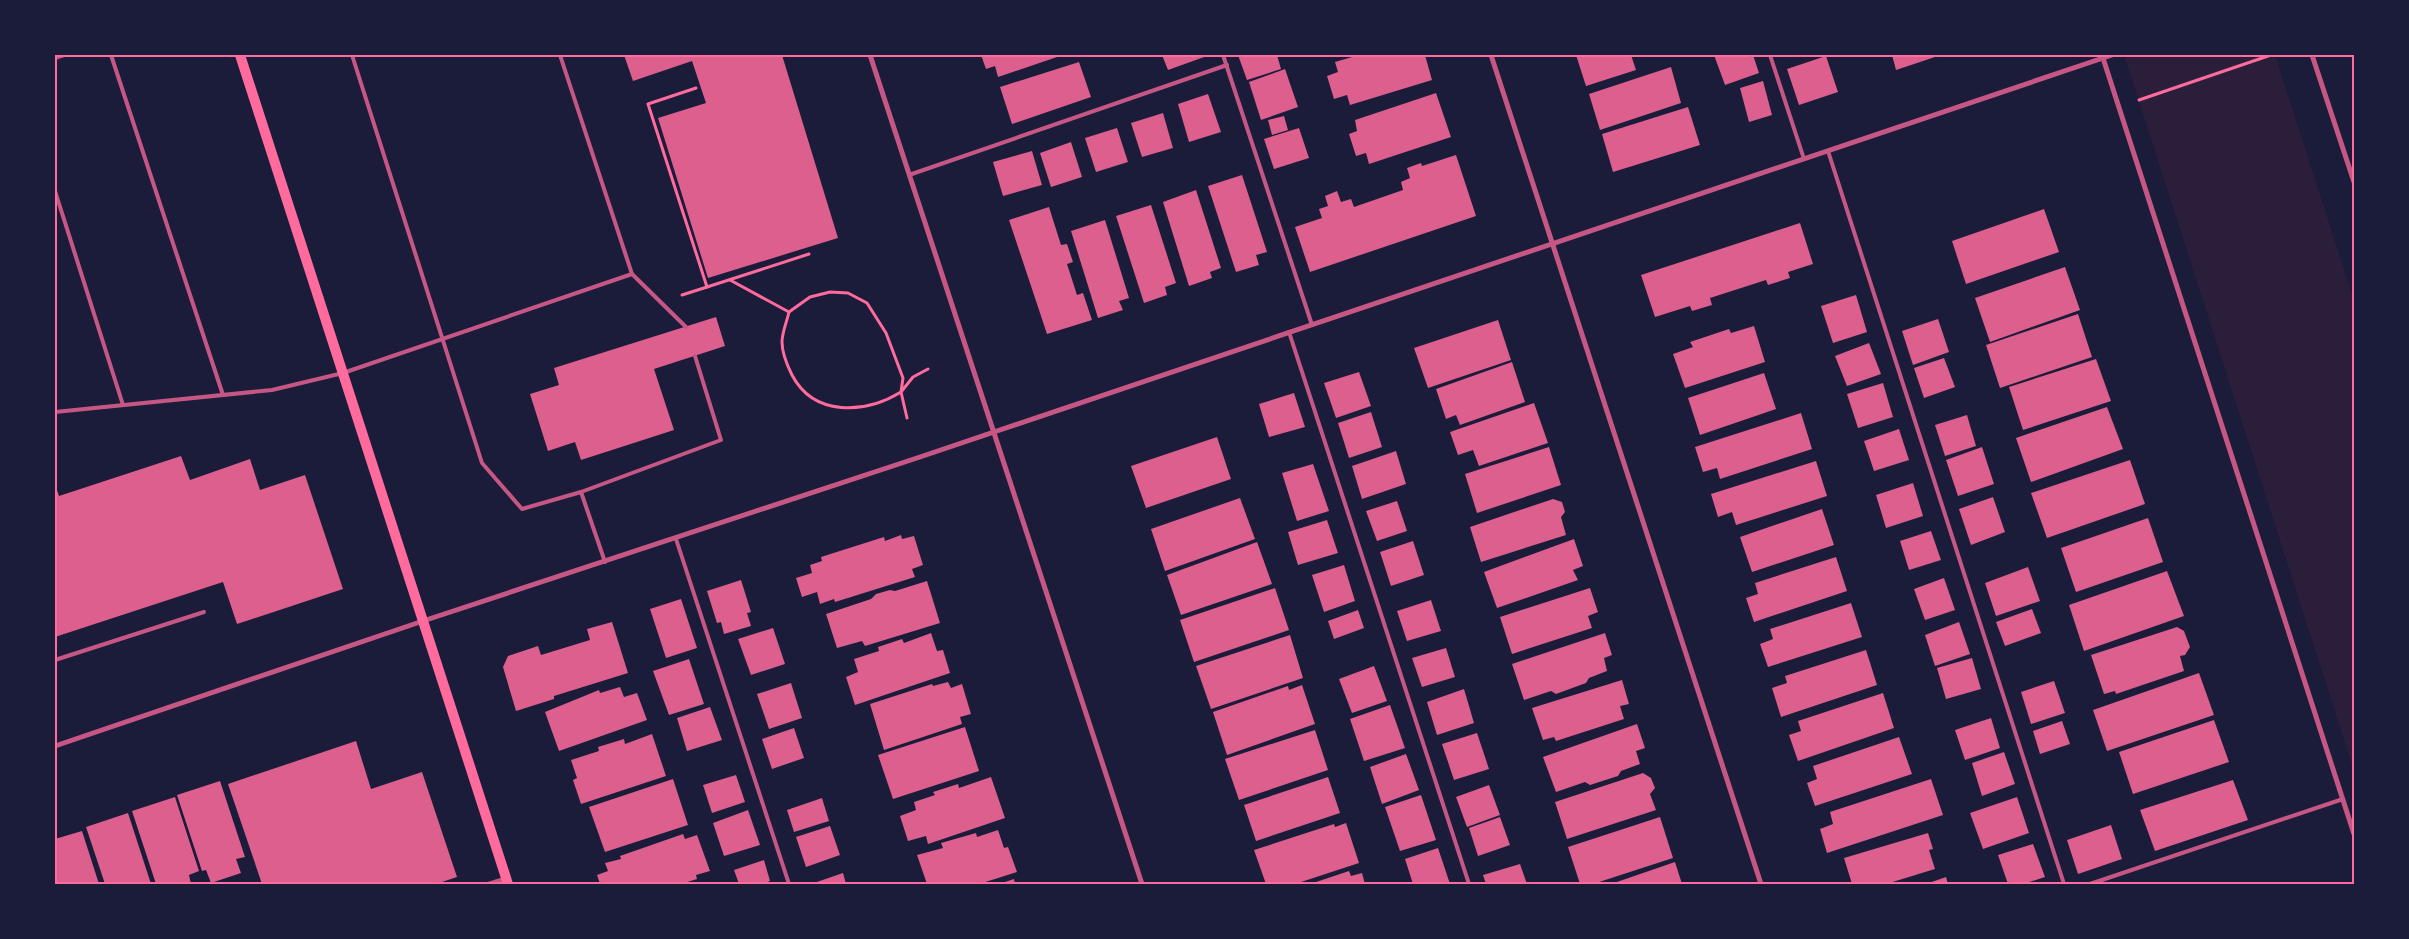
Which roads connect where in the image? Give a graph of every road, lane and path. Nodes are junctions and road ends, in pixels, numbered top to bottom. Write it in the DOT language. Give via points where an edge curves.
graph roads {
  1 [pos="64,55"];
  2 [pos="111,55"];
  3 [pos="240,55"];
  4 [pos="352,55"];
  5 [pos="560,55"];
  6 [pos="870,55"];
  7 [pos="1223,55"];
  8 [pos="1491,55"];
  9 [pos="1770,55"];
  10 [pos="2112,55"];
  11 [pos="2272,55"];
  12 [pos="2312,55"];
  13 [pos="2102,56"];
  14 [pos="55,58"];
  15 [pos="1227,65"];
  16 [pos="696,88"];
  17 [pos="2138,100"];
  18 [pos="1828,151"];
  19 [pos="1804,159"];
  20 [pos="909,175"];
  21 [pos="2354,182"];
  22 [pos="55,191"];
  23 [pos="1552,243"];
  24 [pos="809,254"];
  25 [pos="632,274"];
  26 [pos="730,280"];
  27 [pos="789,312"];
  28 [pos="1312,325"];
  29 [pos="686,327"];
  30 [pos="1289,332"];
  31 [pos="443,339"];
  32 [pos="695,356"];
  33 [pos="928,369"];
  34 [pos="343,373"];
  35 [pos="901,392"];
  36 [pos="223,395"];
  37 [pos="123,405"];
  38 [pos="55,412"];
  39 [pos="907,418"];
  40 [pos="994,431"];
  41 [pos="581,492"];
  42 [pos="676,539"];
  43 [pos="605,562"];
  44 [pos="204,612"];
  45 [pos="424,620"];
  46 [pos="55,660"];
  47 [pos="55,746"];
  48 [pos="2343,799"];
  49 [pos="2354,834"];
  50 [pos="507,881"];
  51 [pos="488,884"];
  52 [pos="789,884"];
  53 [pos="1142,884"];
  54 [pos="1468,884"];
  55 [pos="1761,884"];
  56 [pos="2064,884"];
  57 [pos="2090,884"];
  1 -- 14 [label="lane"];
  2 -- 36 [label="lane"];
  3 -- 34 [label="main road"];
  4 -- 31 [label="lane"];
  5 -- 25 [label="lane"];
  6 -- 20 [label="street"];
  7 -- 15 [label="lane"];
  8 -- 23 [label="street"];
  9 -- 19 [label="lane"];
  10 -- 13 [label="street"];
  11 -- 17 [label="path"];
  12 -- 21 [label="street"];
  13 -- 18 [label="street"];
  13 -- 48 [label="street"];
  15 -- 20 [label="lane"];
  15 -- 28 [label="lane"];
  16 -- 26 [label="path" via="648,104 707,286"];
  18 -- 19 [label="street"];
  18 -- 56 [label="lane"];
  19 -- 23 [label="street"];
  20 -- 40 [label="street"];
  22 -- 37 [label="lane"];
  23 -- 28 [label="street"];
  23 -- 55 [label="street"];
  24 -- 26 [label="path"];
  25 -- 29 [label="lane"];
  25 -- 31 [label="lane"];
  26 -- 27 [label="path"];
  27 -- 35 [label="path" via="810,296 830,292 848,294 867,304 886,333 903,378"];
  27 -- 35 [label="path" via="782,342 786,364 797,384 812,399 832,407 858,408 885,402"];
  28 -- 30 [label="street"];
  30 -- 40 [label="street"];
  30 -- 54 [label="lane"];
  31 -- 34 [label="lane"];
  31 -- 41 [label="lane" via="482,463 522,509"];
  32 -- 41 [label="lane" via="722,440"];
  33 -- 35 [label="path"];
  34 -- 36 [label="lane" via="272,390"];
  34 -- 45 [label="main road"];
  35 -- 39 [label="path"];
  36 -- 37 [label="lane"];
  37 -- 38 [label="lane"];
  40 -- 42 [label="street"];
  40 -- 53 [label="street"];
  41 -- 43 [label="lane"];
  42 -- 43 [label="street"];
  42 -- 52 [label="lane"];
  43 -- 45 [label="street"];
  44 -- 46 [label="lane"];
  45 -- 47 [label="street"];
  45 -- 50 [label="main road"];
  48 -- 49 [label="street"];
  48 -- 57 [label="lane"];
  50 -- 51 [label="lane"];
}
